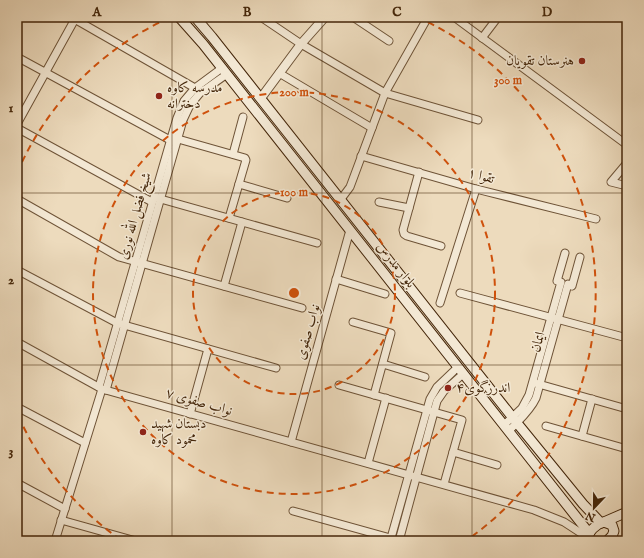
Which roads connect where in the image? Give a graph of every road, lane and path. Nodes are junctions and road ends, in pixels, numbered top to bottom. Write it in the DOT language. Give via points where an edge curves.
graph roads {
  1 [pos="179,17"];
  2 [pos="195,17"];
  3 [pos="261,17"];
  4 [pos="325,17"];
  5 [pos="353,17"];
  6 [pos="428,17"];
  7 [pos="454,17"];
  8 [pos="498,17"];
  9 [pos="73,18"];
  10 [pos="482,38"];
  11 [pos="389,41"];
  12 [pos="301,44"];
  13 [pos="17,57"];
  14 [pos="225,71"];
  15 [pos="45,73"];
  16 [pos="280,73"];
  17 [pos="195,88"];
  18 [pos="385,93"];
  19 [pos="261,98"];
  20 [pos="243,116"];
  21 [pos="478,120"];
  22 [pos="17,124"];
  23 [pos="17,128"];
  24 [pos="372,128"];
  25 [pos="170,140"];
  26 [pos="178,140"];
  27 [pos="627,145"];
  28 [pos="233,154"];
  29 [pos="361,156"];
  30 [pos="627,163"];
  31 [pos="419,172"];
  32 [pos="239,184"];
  33 [pos="627,186"];
  34 [pos="476,189"];
  35 [pos="287,198"];
  36 [pos="17,199"];
  37 [pos="155,199"];
  38 [pos="341,200"];
  39 [pos="380,202"];
  40 [pos="409,208"];
  41 [pos="229,218"];
  42 [pos="596,219"];
  43 [pos="242,222"];
  44 [pos="350,230"];
  45 [pos="317,243"];
  46 [pos="441,246"];
  47 [pos="565,253"];
  48 [pos="580,257"];
  49 [pos="139,262"];
  50 [pos="17,270"];
  51 [pos="336,280"];
  52 [pos="224,286"];
  53 [pos="460,293"];
  54 [pos="385,294"];
  55 [pos="440,303"];
  56 [pos="302,308"];
  57 [pos="555,319"];
  58 [pos="353,322"];
  59 [pos="121,324"];
  60 [pos="627,338"];
  61 [pos="17,342"];
  62 [pos="208,349"];
  63 [pos="383,364"];
  64 [pos="276,368"];
  65 [pos="461,370"];
  66 [pos="425,377"];
  67 [pos="536,384"];
  68 [pos="339,385"];
  69 [pos="102,389"];
  70 [pos="374,395"];
  71 [pos="386,398"];
  72 [pos="592,399"];
  73 [pos="17,407"];
  74 [pos="627,409"];
  75 [pos="430,411"];
  76 [pos="190,414"];
  77 [pos="515,420"];
  78 [pos="546,426"];
  79 [pos="506,428"];
  80 [pos="582,436"];
  81 [pos="291,442"];
  82 [pos="85,443"];
  83 [pos="627,449"];
  84 [pos="453,452"];
  85 [pos="368,463"];
  86 [pos="497,465"];
  87 [pos="408,474"];
  88 [pos="416,477"];
  89 [pos="17,483"];
  90 [pos="444,484"];
  91 [pos="65,509"];
  92 [pos="293,511"];
  93 [pos="627,514"];
  94 [pos="61,520"];
  95 [pos="603,522"];
  96 [pos="612,537"];
  97 [pos="391,538"];
  98 [pos="587,538"];
  99 [pos="55,541"];
  100 [pos="136,541"];
  101 [pos="399,541"];
  1 -- 14 [label="main road, بلوار مدرس"];
  2 -- 19 [label="main road, بلوار مدرس"];
  3 -- 12 [label="street"];
  4 -- 12 [label="street"];
  5 -- 11 [label="street"];
  6 -- 18 [label="street"];
  7 -- 10 [label="street"];
  8 -- 10 [label="street"];
  9 -- 15 [label="street"];
  9 -- 17 [label="street"];
  10 -- 27 [label="street"];
  12 -- 16 [label="street"];
  12 -- 18 [label="street"];
  13 -- 15 [label="street"];
  14 -- 17 [label="street, شیخ فضل الله نوری"];
  14 -- 26 [label="street, شیخ فضل الله نوری" via="190,105"];
  14 -- 44 [label="main road, بلوار مدرس"];
  15 -- 22 [label="street"];
  15 -- 25 [label="street"];
  16 -- 19 [label="street"];
  16 -- 24 [label="street"];
  17 -- 25 [label="street, شیخ فضل الله نوری" via="184,101"];
  18 -- 21 [label="street"];
  18 -- 24 [label="street"];
  19 -- 38 [label="main road, بلوار مدرس"];
  20 -- 28 [label="street"];
  23 -- 37 [label="street"];
  24 -- 29 [label="street"];
  25 -- 26 [label="street"];
  25 -- 37 [label="street, شیخ فضل الله نوری"];
  26 -- 28 [label="street"];
  26 -- 37 [label="street, شیخ فضل الله نوری"];
  28 -- 32 [label="street" via="246,159"];
  29 -- 31 [label="street, تقوا ۱"];
  29 -- 38 [label="street" via="350,186"];
  30 -- 33 [label="street" via="611,182"];
  31 -- 34 [label="street, تقوا ۱"];
  31 -- 40 [label="street"];
  32 -- 35 [label="street"];
  32 -- 41 [label="street"];
  34 -- 42 [label="street, تقوا ۱"];
  34 -- 55 [label="street"];
  36 -- 49 [label="street" via="120,257"];
  37 -- 41 [label="street"];
  37 -- 49 [label="street, شیخ فضل الله نوری"];
  38 -- 77 [label="main road, بلوار مدرس"];
  39 -- 40 [label="street"];
  40 -- 46 [label="street" via="404,234"];
  41 -- 43 [label="street"];
  43 -- 45 [label="street"];
  43 -- 52 [label="street"];
  44 -- 51 [label="street, نواب صفوی"];
  44 -- 65 [label="main road, بلوار مدرس"];
  47 -- 57 [label="street, ایمان" via="557,281 561,282"];
  48 -- 57 [label="street, ایمان" via="572,286 568,284"];
  49 -- 52 [label="street"];
  49 -- 59 [label="street, شیخ فضل الله نوری"];
  50 -- 59 [label="street"];
  51 -- 54 [label="street"];
  51 -- 81 [label="street, نواب صفوی"];
  52 -- 56 [label="street"];
  53 -- 57 [label="street"];
  57 -- 60 [label="street"];
  57 -- 67 [label="street, ایمان"];
  58 -- 63 [label="street" via="390,334"];
  59 -- 62 [label="street"];
  59 -- 69 [label="street, شیخ فضل الله نوری"];
  61 -- 69 [label="street, نواب صفوی ۷"];
  62 -- 64 [label="street"];
  62 -- 76 [label="street"];
  63 -- 66 [label="street"];
  63 -- 70 [label="street"];
  65 -- 75 [label="street" via="437,387 430,399"];
  65 -- 79 [label="main road, بلوار مدرس"];
  67 -- 72 [label="street"];
  67 -- 77 [label="street, ایمان" via="532,406"];
  68 -- 70 [label="street"];
  69 -- 76 [label="street, نواب صفوی ۷"];
  69 -- 82 [label="street, شیخ فضل الله نوری"];
  70 -- 71 [label="street"];
  71 -- 75 [label="street"];
  71 -- 85 [label="street"];
  72 -- 74 [label="street"];
  72 -- 80 [label="street"];
  73 -- 82 [label="street"];
  75 -- 84 [label="street" via="462,420"];
  75 -- 87 [label="street"];
  75 -- 88 [label="street"];
  76 -- 81 [label="street, نواب صفوی ۷"];
  77 -- 79 [label="street, ایمان"];
  77 -- 95 [label="main road, بلوار مدرس" via="584,504"];
  78 -- 80 [label="street"];
  79 -- 98 [label="main road, بلوار مدرس"];
  80 -- 83 [label="street"];
  81 -- 85 [label="street, نواب صفوی ۷"];
  82 -- 91 [label="street, شیخ فضل الله نوری"];
  84 -- 86 [label="street"];
  84 -- 90 [label="street"];
  85 -- 87 [label="street, نواب صفوی ۷"];
  87 -- 88 [label="street, نواب صفوی ۷"];
  87 -- 97 [label="street"];
  88 -- 90 [label="street, نواب صفوی ۷"];
  88 -- 101 [label="street"];
  89 -- 91 [label="street"];
  90 -- 98 [label="street, نواب صفوی ۷" via="534,510 564,522"];
  91 -- 94 [label="street, شیخ فضل الله نوری"];
  92 -- 97 [label="street"];
  93 -- 95 [label="main road"];
  93 -- 96 [label="main road"];
  94 -- 99 [label="street, شیخ فضل الله نوری"];
  94 -- 100 [label="street"];
  95 -- 96 [label="main road, بلوار مدرس" via="612,525"];
  95 -- 98 [label="main road"];
  97 -- 101 [label="street"];
}
